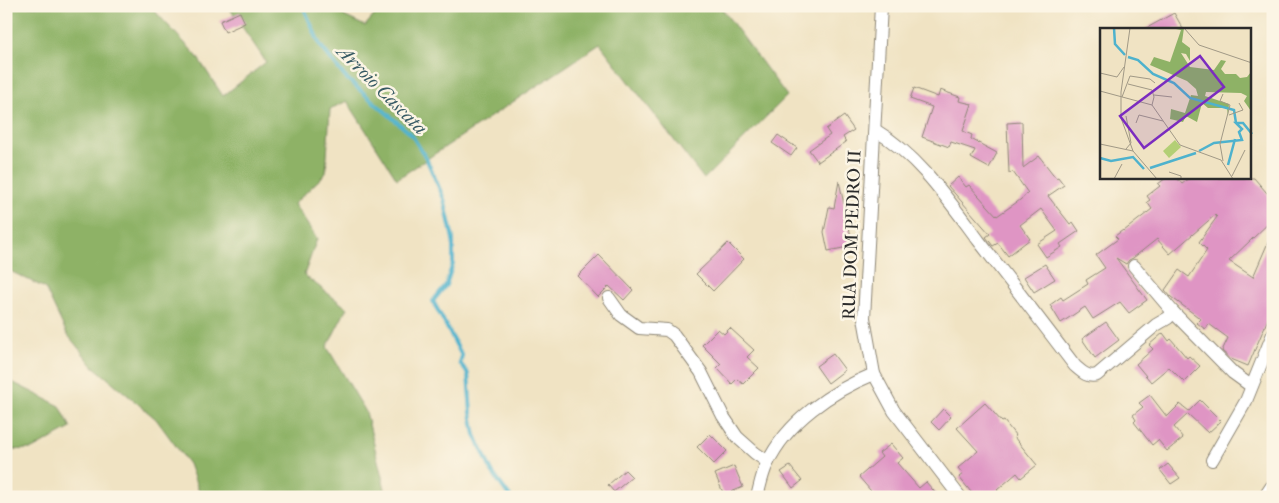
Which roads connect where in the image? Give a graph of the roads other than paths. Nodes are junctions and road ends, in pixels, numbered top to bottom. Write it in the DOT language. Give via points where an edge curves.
graph roads {
  1 [pos="881,6"];
  2 [pos="875,130"];
  3 [pos="1134,266"];
  4 [pos="609,298"];
  5 [pos="1173,312"];
  6 [pos="1273,334"];
  7 [pos="874,374"];
  8 [pos="1251,386"];
  9 [pos="1212,460"];
  10 [pos="768,462"];
  11 [pos="1273,488"];
  12 [pos="757,497"];
  13 [pos="960,497"];
  14 [pos="1267,497"];
  1 -- 2 [label="street, RUA DOM PEDRO II"];
  2 -- 5 [label="street" via="905,152 937,186 1075,366 1088,376 1097,375"];
  2 -- 7 [label="street, RUA DOM PEDRO II" via="864,318"];
  3 -- 5 [label="street"];
  4 -- 10 [label="street" via="621,315 639,328 666,330 674,335 701,372 737,437"];
  5 -- 8 [label="street" via="1233,373"];
  6 -- 8 [label="street"];
  7 -- 10 [label="street" via="826,399 784,437"];
  7 -- 13 [label="street, RUA DOM PEDRO II" via="894,410"];
  8 -- 9 [label="street" via="1246,401"];
  10 -- 12 [label="street"];
  11 -- 14 [label="main road"];
}
